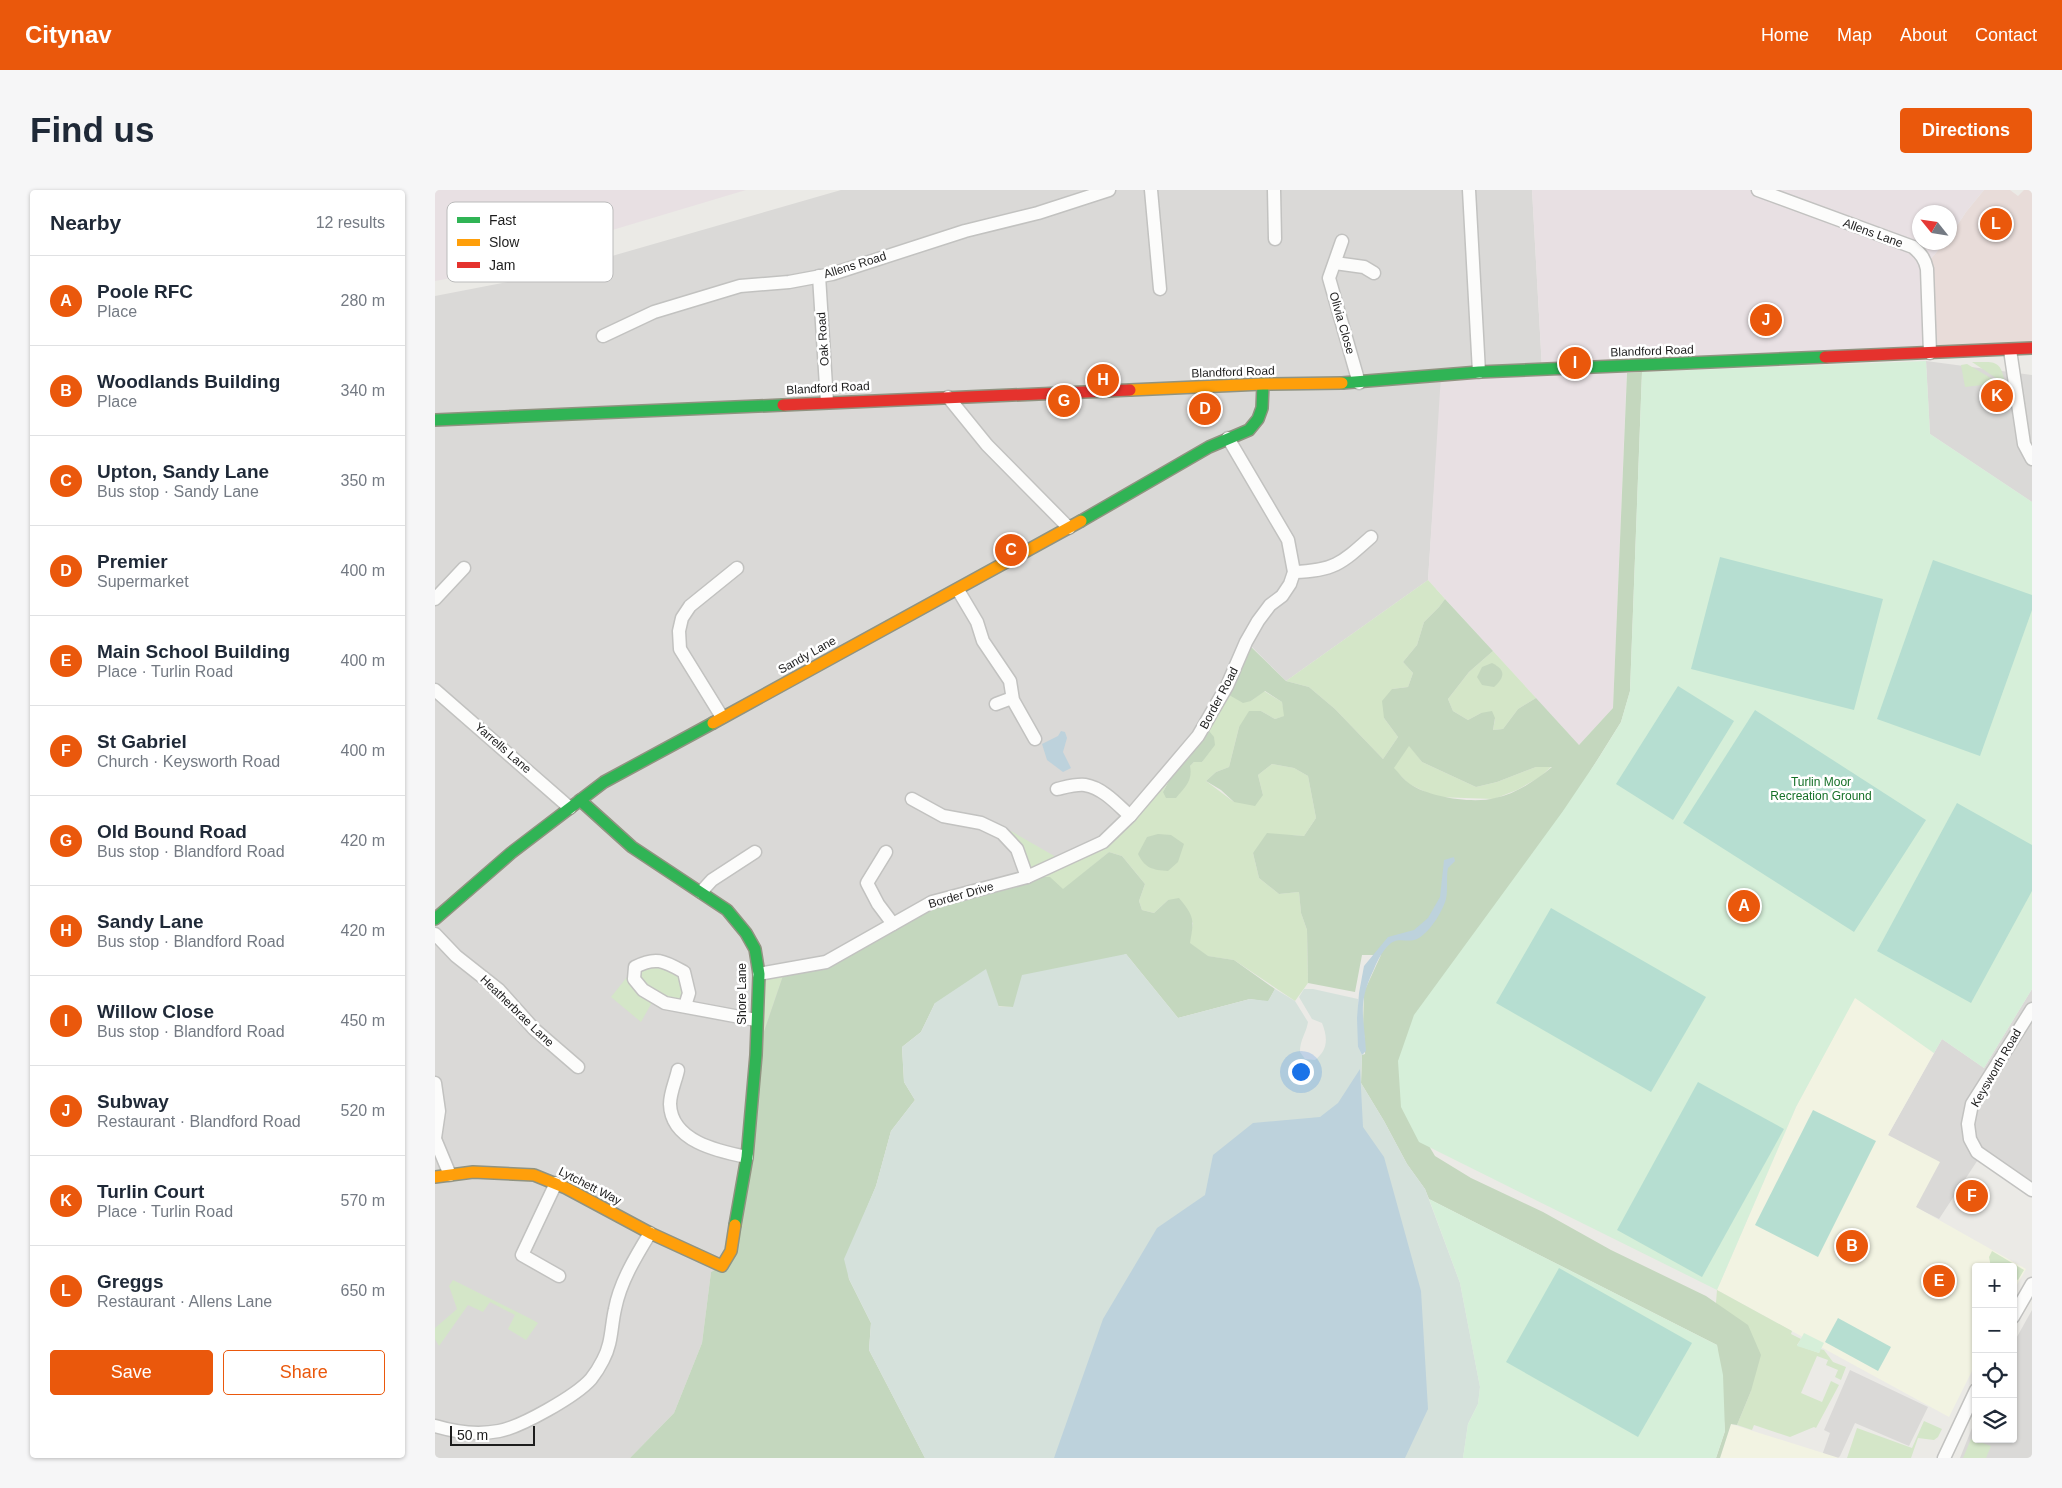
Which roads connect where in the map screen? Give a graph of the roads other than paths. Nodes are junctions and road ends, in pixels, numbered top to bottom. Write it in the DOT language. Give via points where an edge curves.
graph roads {
  1 [pos="1109,190"];
  2 [pos="1151,190"];
  3 [pos="1274,190"];
  4 [pos="1469,190"];
  5 [pos="1759,190"];
  6 [pos="1275,239"];
  7 [pos="1343,241"];
  8 [pos="1335,264"];
  9 [pos="1374,273"];
  10 [pos="819,276"];
  11 [pos="1160,289"];
  12 [pos="603,336"];
  13 [pos="2032,348"];
  14 [pos="2010,350"];
  15 [pos="1930,353"];
  16 [pos="1479,372"];
  17 [pos="1359,383"];
  18 [pos="1263,384"];
  19 [pos="949,397"];
  20 [pos="827,402"];
  21 [pos="435,420"];
  22 [pos="1228,438"];
  23 [pos="2032,459"];
  24 [pos="1069,528"];
  25 [pos="1371,537"];
  26 [pos="464,568"];
  27 [pos="737,568"];
  28 [pos="1294,572"];
  29 [pos="958,590"];
  30 [pos="435,600"];
  31 [pos="435,690"];
  32 [pos="1012,698"];
  33 [pos="996,704"];
  34 [pos="722,717"];
  35 [pos="1035,739"];
  36 [pos="1057,789"];
  37 [pos="912,799"];
  38 [pos="575,804"];
  39 [pos="1130,816"];
  40 [pos="755,852"];
  41 [pos="886,852"];
  42 [pos="1027,877"];
  43 [pos="701,892"];
  44 [pos="435,920"];
  45 [pos="893,924"];
  46 [pos="435,934"];
  47 [pos="759,974"];
  48 [pos="685,1006"];
  49 [pos="2032,1009"];
  50 [pos="756,1020"];
  51 [pos="578,1066"];
  52 [pos="678,1070"];
  53 [pos="435,1083"];
  54 [pos="435,1138"];
  55 [pos="747,1157"];
  56 [pos="450,1175"];
  57 [pos="435,1177"];
  58 [pos="556,1184"];
  59 [pos="2032,1190"];
  60 [pos="650,1233"];
  61 [pos="722,1266"];
  62 [pos="559,1276"];
  63 [pos="2032,1284"];
  64 [pos="2017,1310"];
  65 [pos="1972,1398"];
  66 [pos="435,1426"];
  67 [pos="1943,1458"];
  1 -- 10 [label="street, Allens Road"];
  2 -- 11 [label="street"];
  3 -- 6 [label="street"];
  4 -- 16 [label="street"];
  5 -- 15 [label="street, Allens Lane" via="1913,247 1920,253 1927,268"];
  7 -- 8 [label="street, Olivia Close"];
  8 -- 9 [label="street" via="1364,267"];
  8 -- 17 [label="street, Olivia Close" via="1329,278"];
  10 -- 12 [label="street, Allens Road" via="740,286 654,312"];
  10 -- 20 [label="street, Oak Road"];
  13 -- 14 [label="street, Blandford Road"];
  14 -- 15 [label="street, Blandford Road"];
  14 -- 23 [label="street" via="2024,444"];
  15 -- 16 [label="street, Blandford Road"];
  16 -- 17 [label="street, Blandford Road"];
  17 -- 18 [label="street, Blandford Road"];
  18 -- 19 [label="street, Blandford Road"];
  18 -- 22 [label="street, Sandy Lane" via="1262,408 1254,425"];
  19 -- 20 [label="street, Blandford Road"];
  19 -- 24 [label="street" via="987,445"];
  20 -- 21 [label="street, Blandford Road"];
  22 -- 24 [label="street, Sandy Lane"];
  22 -- 28 [label="street" via="1288,540"];
  24 -- 29 [label="street, Sandy Lane"];
  25 -- 28 [label="street" via="1347,558 1329,568"];
  26 -- 30 [label="street"];
  27 -- 34 [label="street" via="690,606 679,631 680,649"];
  28 -- 39 [label="street, Border Road" via="1282,596 1270,605 1254,628 1227,686 1198,736"];
  29 -- 32 [label="street" via="977,622 983,641 1010,682"];
  29 -- 34 [label="street, Sandy Lane"];
  31 -- 38 [label="street, Yarrells Lane"];
  32 -- 33 [label="street"];
  32 -- 35 [label="street"];
  34 -- 38 [label="street, Sandy Lane" via="603,782"];
  36 -- 39 [label="street" via="1083,785 1093,788 1108,796"];
  37 -- 42 [label="street" via="943,816 981,823 1002,833 1017,849"];
  38 -- 43 [label="street, Shore Lane" via="632,847"];
  38 -- 44 [label="street, Sandy Lane" via="511,853"];
  39 -- 42 [label="street, Border Drive" via="1103,842"];
  40 -- 43 [label="street" via="712,880"];
  41 -- 45 [label="street" via="867,882"];
  42 -- 45 [label="street, Border Drive" via="932,902"];
  43 -- 47 [label="street, Shore Lane" via="727,910 746,933 755,950"];
  45 -- 47 [label="street, Border Drive" via="826,962"];
  46 -- 51 [label="street, Heatherbrae Lane" via="456,956 499,990 534,1030"];
  47 -- 50 [label="street, Shore Lane"];
  48 -- 48 [label="street" via="665,1003 643,990 634,979 635,968 646,961 664,961 683,972 689,993"];
  48 -- 50 [label="street"];
  49 -- 59 [label="street, Keysworth Road" via="1972,1104 1968,1124 1970,1139 1977,1152"];
  50 -- 55 [label="street, Shore Lane"];
  52 -- 55 [label="street" via="670,1102 675,1126 721,1152"];
  53 -- 54 [label="street" via="439,1111"];
  54 -- 56 [label="street"];
  55 -- 61 [label="street, Shore Lane" via="731,1251"];
  56 -- 57 [label="street, Lytchett Way"];
  56 -- 58 [label="street, Lytchett Way" via="503,1172 533,1175"];
  58 -- 60 [label="street, Lytchett Way"];
  58 -- 62 [label="street" via="522,1255"];
  60 -- 61 [label="street, Lytchett Way"];
  60 -- 66 [label="street" via="619,1294 611,1339 604,1360 591,1380 555,1405 500,1432 450,1431"];
  63 -- 64 [label="street"];
  65 -- 67 [label="street"];
}
